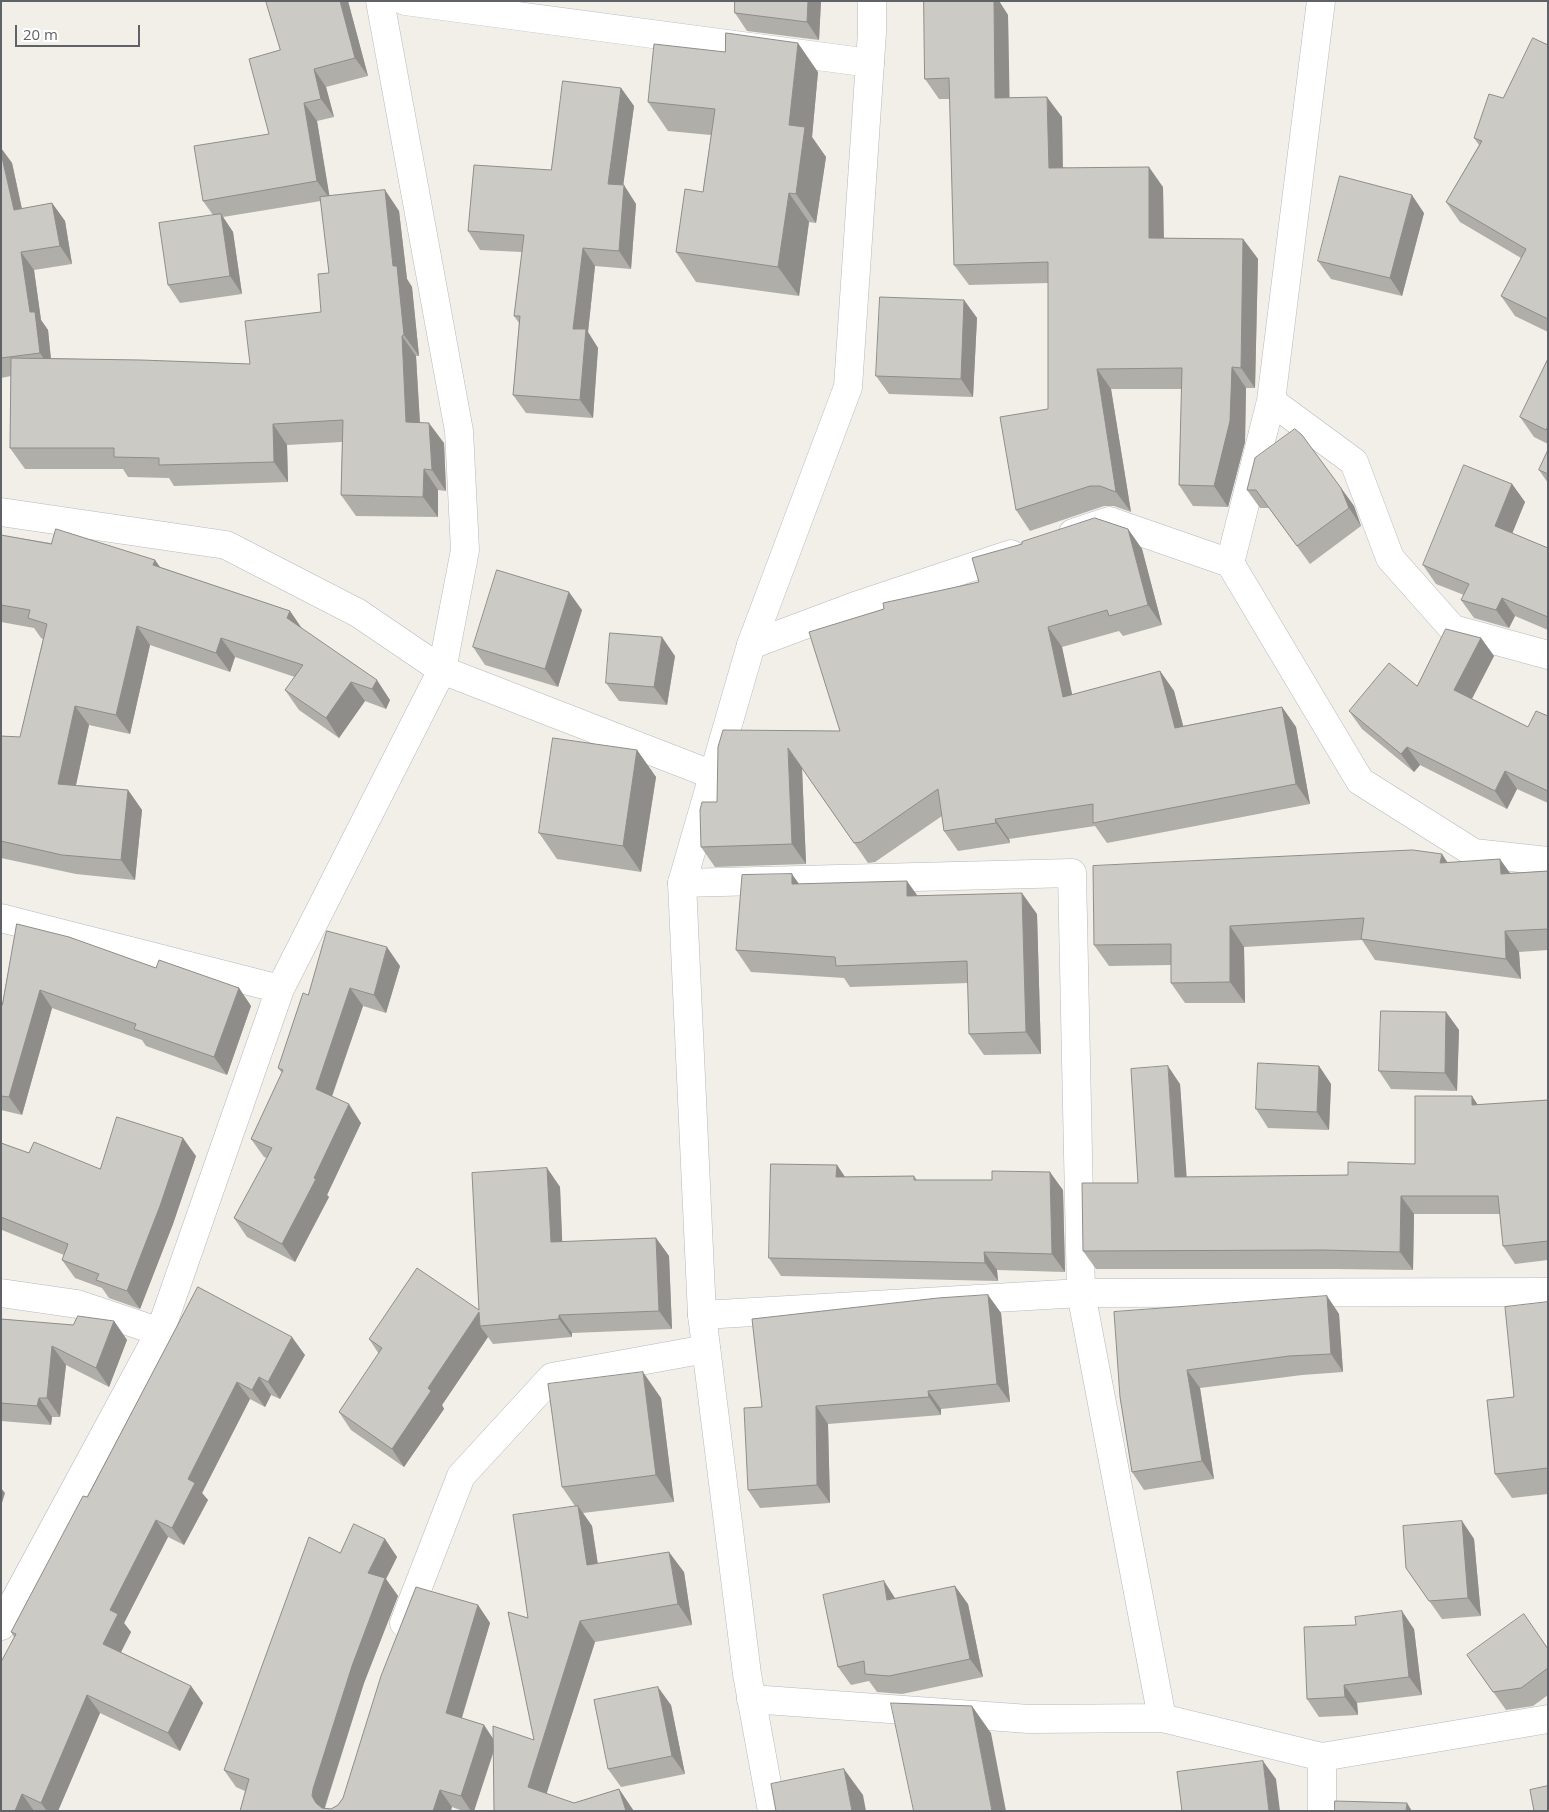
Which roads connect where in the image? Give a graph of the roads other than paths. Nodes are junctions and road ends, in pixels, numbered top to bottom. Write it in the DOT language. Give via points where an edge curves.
graph roads {
  1 [pos="380,1"];
  2 [pos="405,1"];
  3 [pos="872,1"];
  4 [pos="1321,1"];
  5 [pos="870,63"];
  6 [pos="1272,400"];
  7 [pos="1,512"];
  8 [pos="1230,563"];
  9 [pos="751,645"];
  10 [pos="1548,654"];
  11 [pos="442,670"];
  12 [pos="713,775"];
  13 [pos="1474,853"];
  14 [pos="1435,855"];
  15 [pos="1548,861"];
  16 [pos="1101,871"];
  17 [pos="1072,873"];
  18 [pos="682,884"];
  19 [pos="1,918"];
  20 [pos="280,990"];
  21 [pos="1548,1292"];
  22 [pos="1,1293"];
  23 [pos="1081,1293"];
  24 [pos="702,1315"];
  25 [pos="160,1332"];
  26 [pos="706,1349"];
  27 [pos="1,1626"];
  28 [pos="397,1642"];
  29 [pos="752,1698"];
  30 [pos="1162,1718"];
  31 [pos="1548,1719"];
  32 [pos="1322,1757"];
  33 [pos="772,1811"];
  34 [pos="1322,1811"];
  1 -- 11 [label="street" via="459,431 465,550"];
  2 -- 5 [label="street"];
  3 -- 5 [label="street"];
  4 -- 6 [label="street"];
  5 -- 9 [label="street" via="848,387"];
  6 -- 8 [label="street"];
  6 -- 10 [label="street" via="1354,462 1390,558 1453,629"];
  7 -- 11 [label="street" via="226,545 358,613"];
  8 -- 9 [label="street" via="1109,522 855,606"];
  8 -- 13 [label="street" via="1360,781"];
  9 -- 12 [label="street"];
  11 -- 12 [label="street"];
  11 -- 20 [label="street"];
  12 -- 18 [label="street"];
  13 -- 14 [label="street"];
  13 -- 15 [label="street"];
  16 -- 17 [label="street"];
  17 -- 18 [label="street"];
  17 -- 23 [label="street"];
  18 -- 24 [label="street"];
  19 -- 20 [label="street"];
  20 -- 25 [label="street"];
  21 -- 23 [label="street"];
  22 -- 25 [label="street" via="77,1304"];
  23 -- 24 [label="street"];
  23 -- 30 [label="street"];
  24 -- 26 [label="street"];
  25 -- 27 [label="street"];
  26 -- 28 [label="street" via="552,1377 461,1476"];
  26 -- 29 [label="street"];
  29 -- 30 [label="street" via="1030,1718"];
  29 -- 33 [label="street"];
  30 -- 32 [label="street"];
  31 -- 32 [label="street"];
  32 -- 34 [label="street"];
}
